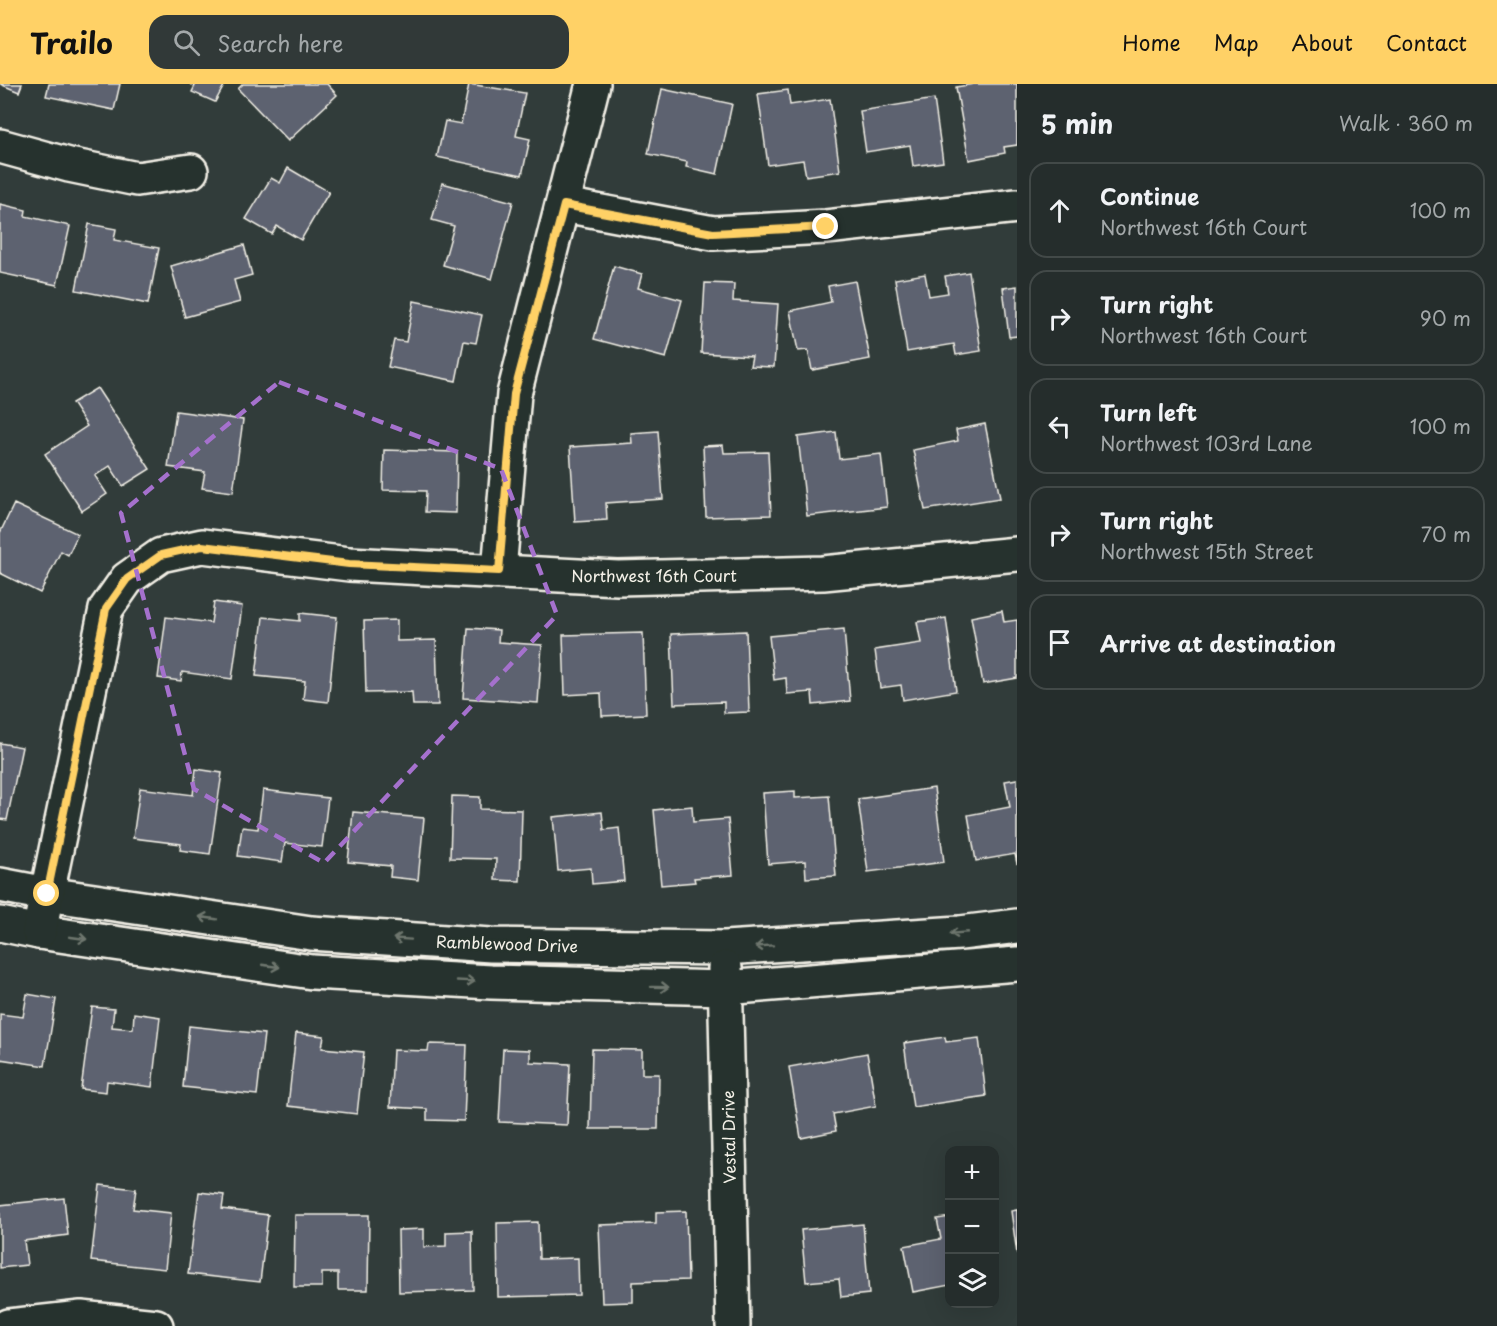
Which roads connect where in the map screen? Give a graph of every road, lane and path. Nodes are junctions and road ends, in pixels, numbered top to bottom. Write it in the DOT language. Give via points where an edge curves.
graph roads {
  1 [pos="593,84"];
  2 [pos="0,146"];
  3 [pos="191,171"];
  4 [pos="564,205"];
  5 [pos="1017,206"];
  6 [pos="1017,554"];
  7 [pos="499,571"];
  8 [pos="0,885"];
  9 [pos="47,894"];
  10 [pos="0,924"];
  11 [pos="1017,926"];
  12 [pos="39,932"];
  13 [pos="725,948"];
  14 [pos="1017,964"];
  15 [pos="725,988"];
  16 [pos="9,1326"];
  17 [pos="156,1326"];
  18 [pos="733,1326"];
  1 -- 4 [label="street"];
  2 -- 3 [label="street" via="136,179"];
  4 -- 5 [label="street" via="713,233 826,227"];
  4 -- 7 [label="street" via="514,394"];
  6 -- 7 [label="street, Northwest 16th Court" via="823,573 618,578"];
  7 -- 9 [label="street, Northwest 16th Court" via="349,564 202,546 161,555 127,579 106,609"];
  8 -- 9 [label="street, Ramblewood Drive"];
  9 -- 12 [label="street, Northwest 16th Court"];
  13 -- 9 [label="street, Ramblewood Drive, one-way" via="491,945 311,933"];
  10 -- 12 [label="street"];
  11 -- 13 [label="street, Ramblewood Drive, one-way"];
  12 -- 15 [label="street, one-way" via="312,972 491,982"];
  13 -- 15 [label="street, Vestal Drive"];
  14 -- 15 [label="street"];
  15 -- 18 [label="street, Vestal Drive"];
  16 -- 17 [label="street" via="81,1318"];
}
